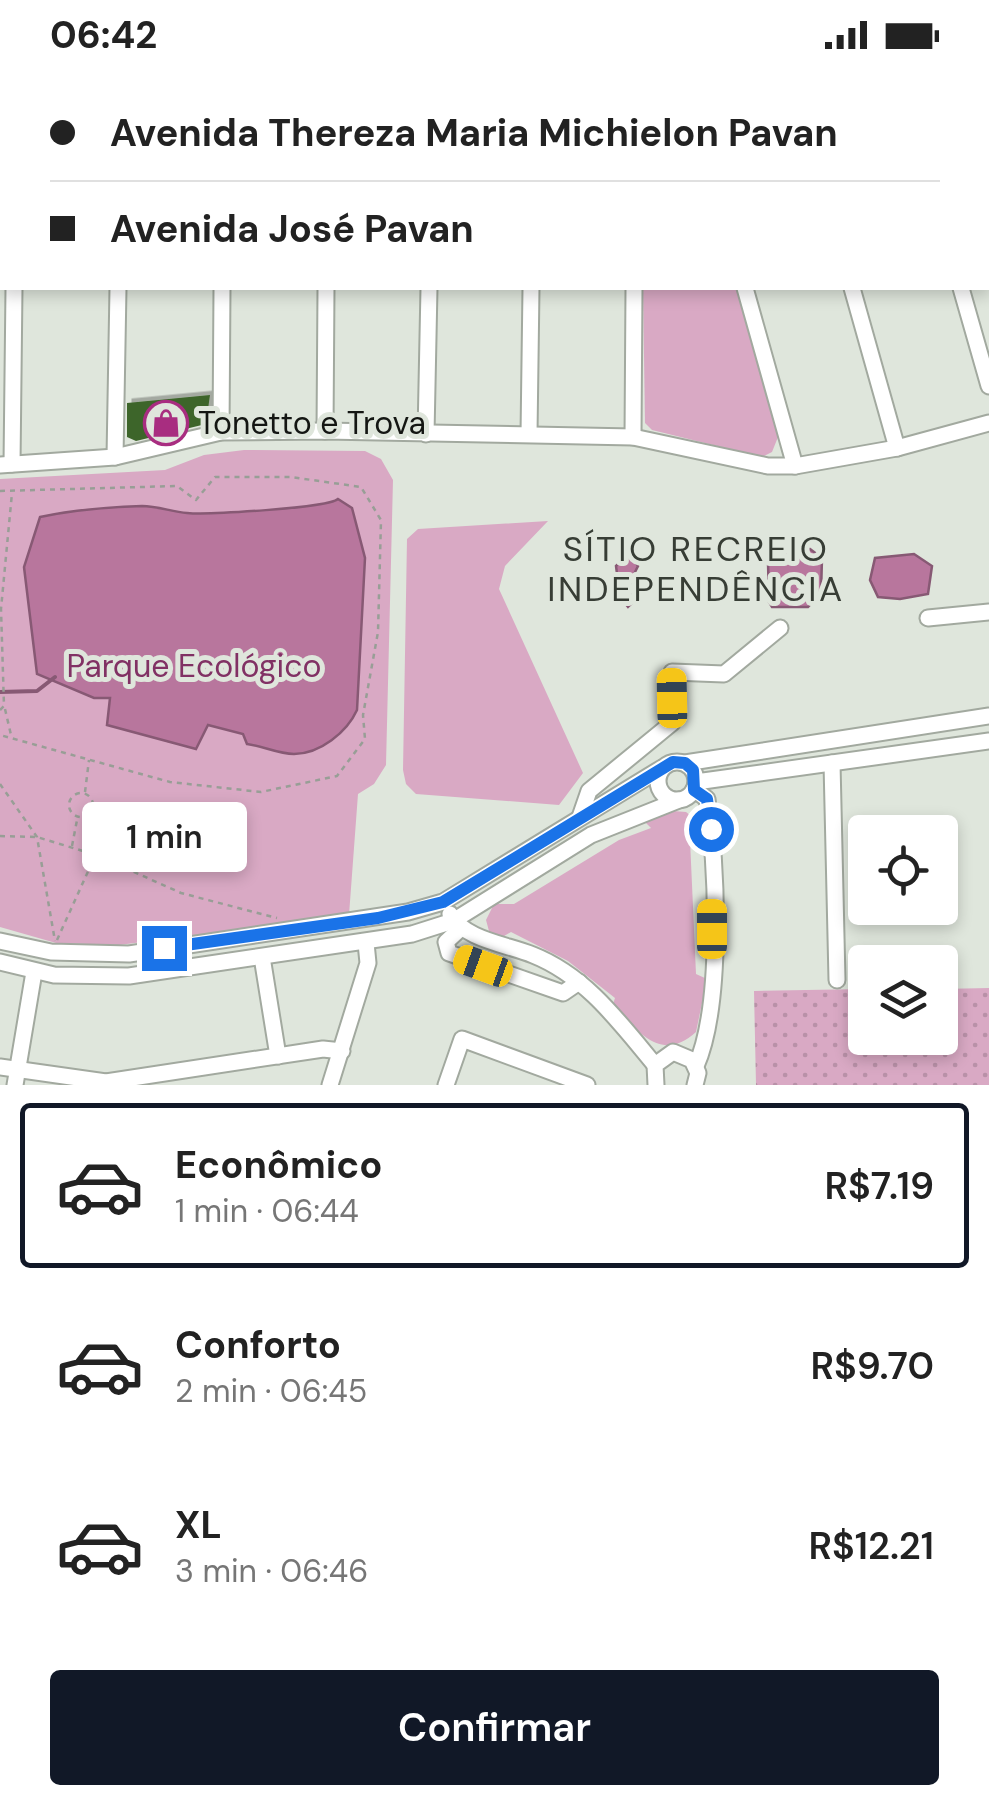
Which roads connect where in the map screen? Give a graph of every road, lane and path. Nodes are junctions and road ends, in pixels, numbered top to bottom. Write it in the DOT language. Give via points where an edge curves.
graph roads {
  1 [pos="14,290"];
  2 [pos="118,290"];
  3 [pos="222,290"];
  4 [pos="326,290"];
  5 [pos="429,290"];
  6 [pos="531,290"];
  7 [pos="634,290"];
  8 [pos="746,290"];
  9 [pos="853,290"];
  10 [pos="962,290"];
  11 [pos="989,386"];
  12 [pos="989,423"];
  13 [pos="325,431"];
  14 [pos="221,432"];
  15 [pos="426,434"];
  16 [pos="529,434"];
  17 [pos="633,437"];
  18 [pos="897,448"];
  19 [pos="115,458"];
  20 [pos="6,464"];
  21 [pos="794,466"];
  22 [pos="0,490"];
  23 [pos="12,491"];
  24 [pos="989,612"];
  25 [pos="928,618"];
  26 [pos="780,628"];
  27 [pos="2,708"];
  28 [pos="984,718"];
  29 [pos="0,735"];
  30 [pos="11,737"];
  31 [pos="989,740"];
  32 [pos="90,759"];
  33 [pos="832,762"];
  34 [pos="685,763"];
  35 [pos="662,768"];
  36 [pos="0,784"];
  37 [pos="695,786"];
  38 [pos="85,793"];
  39 [pos="679,800"];
  40 [pos="78,817"];
  41 [pos="580,817"];
  42 [pos="0,836"];
  43 [pos="36,837"];
  44 [pos="72,848"];
  45 [pos="96,854"];
  46 [pos="443,902"];
  47 [pos="288,923"];
  48 [pos="457,925"];
  49 [pos="0,941"];
  50 [pos="366,942"];
  51 [pos="262,957"];
  52 [pos="0,962"];
  53 [pos="34,972"];
  54 [pos="837,980"];
  55 [pos="579,982"];
  56 [pos="342,1051"];
  57 [pos="278,1056"];
  58 [pos="655,1065"];
  59 [pos="0,1066"];
  60 [pos="16,1078"];
  61 [pos="696,1079"];
  62 [pos="106,1083"];
  63 [pos="330,1085"];
  64 [pos="446,1085"];
  65 [pos="587,1085"];
  66 [pos="656,1085"];
  1 -- 20 [label="street"];
  2 -- 19 [label="street"];
  3 -- 14 [label="street"];
  4 -- 13 [label="street"];
  5 -- 15 [label="street"];
  6 -- 16 [label="street"];
  7 -- 17 [label="street"];
  8 -- 21 [label="street"];
  9 -- 18 [label="street"];
  10 -- 11 [label="street"];
  12 -- 18 [label="street"];
  13 -- 14 [label="street"];
  13 -- 15 [label="street"];
  14 -- 19 [label="street"];
  15 -- 16 [label="street"];
  16 -- 17 [label="street"];
  17 -- 21 [label="street"];
  18 -- 21 [label="street"];
  19 -- 20 [label="street"];
  22 -- 23 [label="path"];
  23 -- 27 [label="path" via="1,609"];
  23 -- 32 [label="path" via="177,486 196,500 215,477 327,479 361,487 382,520 365,739 337,776 261,792 170,782"];
  24 -- 25 [label="street"];
  26 -- 41 [label="street" via="724,674 672,672 672,723 589,791"];
  27 -- 30 [label="path"];
  28 -- 31 [label="street"];
  28 -- 34 [label="street"];
  29 -- 30 [label="path"];
  30 -- 32 [label="path"];
  31 -- 33 [label="street"];
  32 -- 38 [label="path"];
  33 -- 37 [label="street"];
  33 -- 54 [label="street"];
  34 -- 35 [label="street"];
  34 -- 37 [label="street"];
  35 -- 39 [label="street" via="658,787 666,798"];
  35 -- 41 [label="street"];
  36 -- 43 [label="path"];
  37 -- 39 [label="street"];
  37 -- 61 [label="street" via="707,799 711,829 713,995"];
  38 -- 40 [label="path" via="69,804"];
  38 -- 40 [label="path" via="94,806"];
  39 -- 48 [label="street" via="591,835"];
  40 -- 44 [label="path"];
  41 -- 46 [label="street"];
  42 -- 43 [label="path"];
  43 -- 44 [label="path"];
  43 -- 45 [label="path" via="56,942"];
  44 -- 45 [label="path"];
  45 -- 47 [label="path" via="181,893"];
  46 -- 48 [label="street"];
  46 -- 49 [label="street" via="378,918 129,954 51,952"];
  48 -- 50 [label="street"];
  48 -- 55 [label="street" via="538,956"];
  48 -- 55 [label="street" via="446,942 449,953 563,994"];
  50 -- 51 [label="street"];
  50 -- 56 [label="street" via="368,963"];
  51 -- 53 [label="street" via="129,976"];
  51 -- 57 [label="street"];
  52 -- 53 [label="street"];
  53 -- 60 [label="street"];
  55 -- 58 [label="street"];
  56 -- 57 [label="street"];
  56 -- 63 [label="street"];
  57 -- 62 [label="street"];
  58 -- 61 [label="street" via="666,1054 680,1053"];
  58 -- 66 [label="street"];
  59 -- 60 [label="street"];
  60 -- 62 [label="street"];
  64 -- 65 [label="street" via="462,1039"];
}
